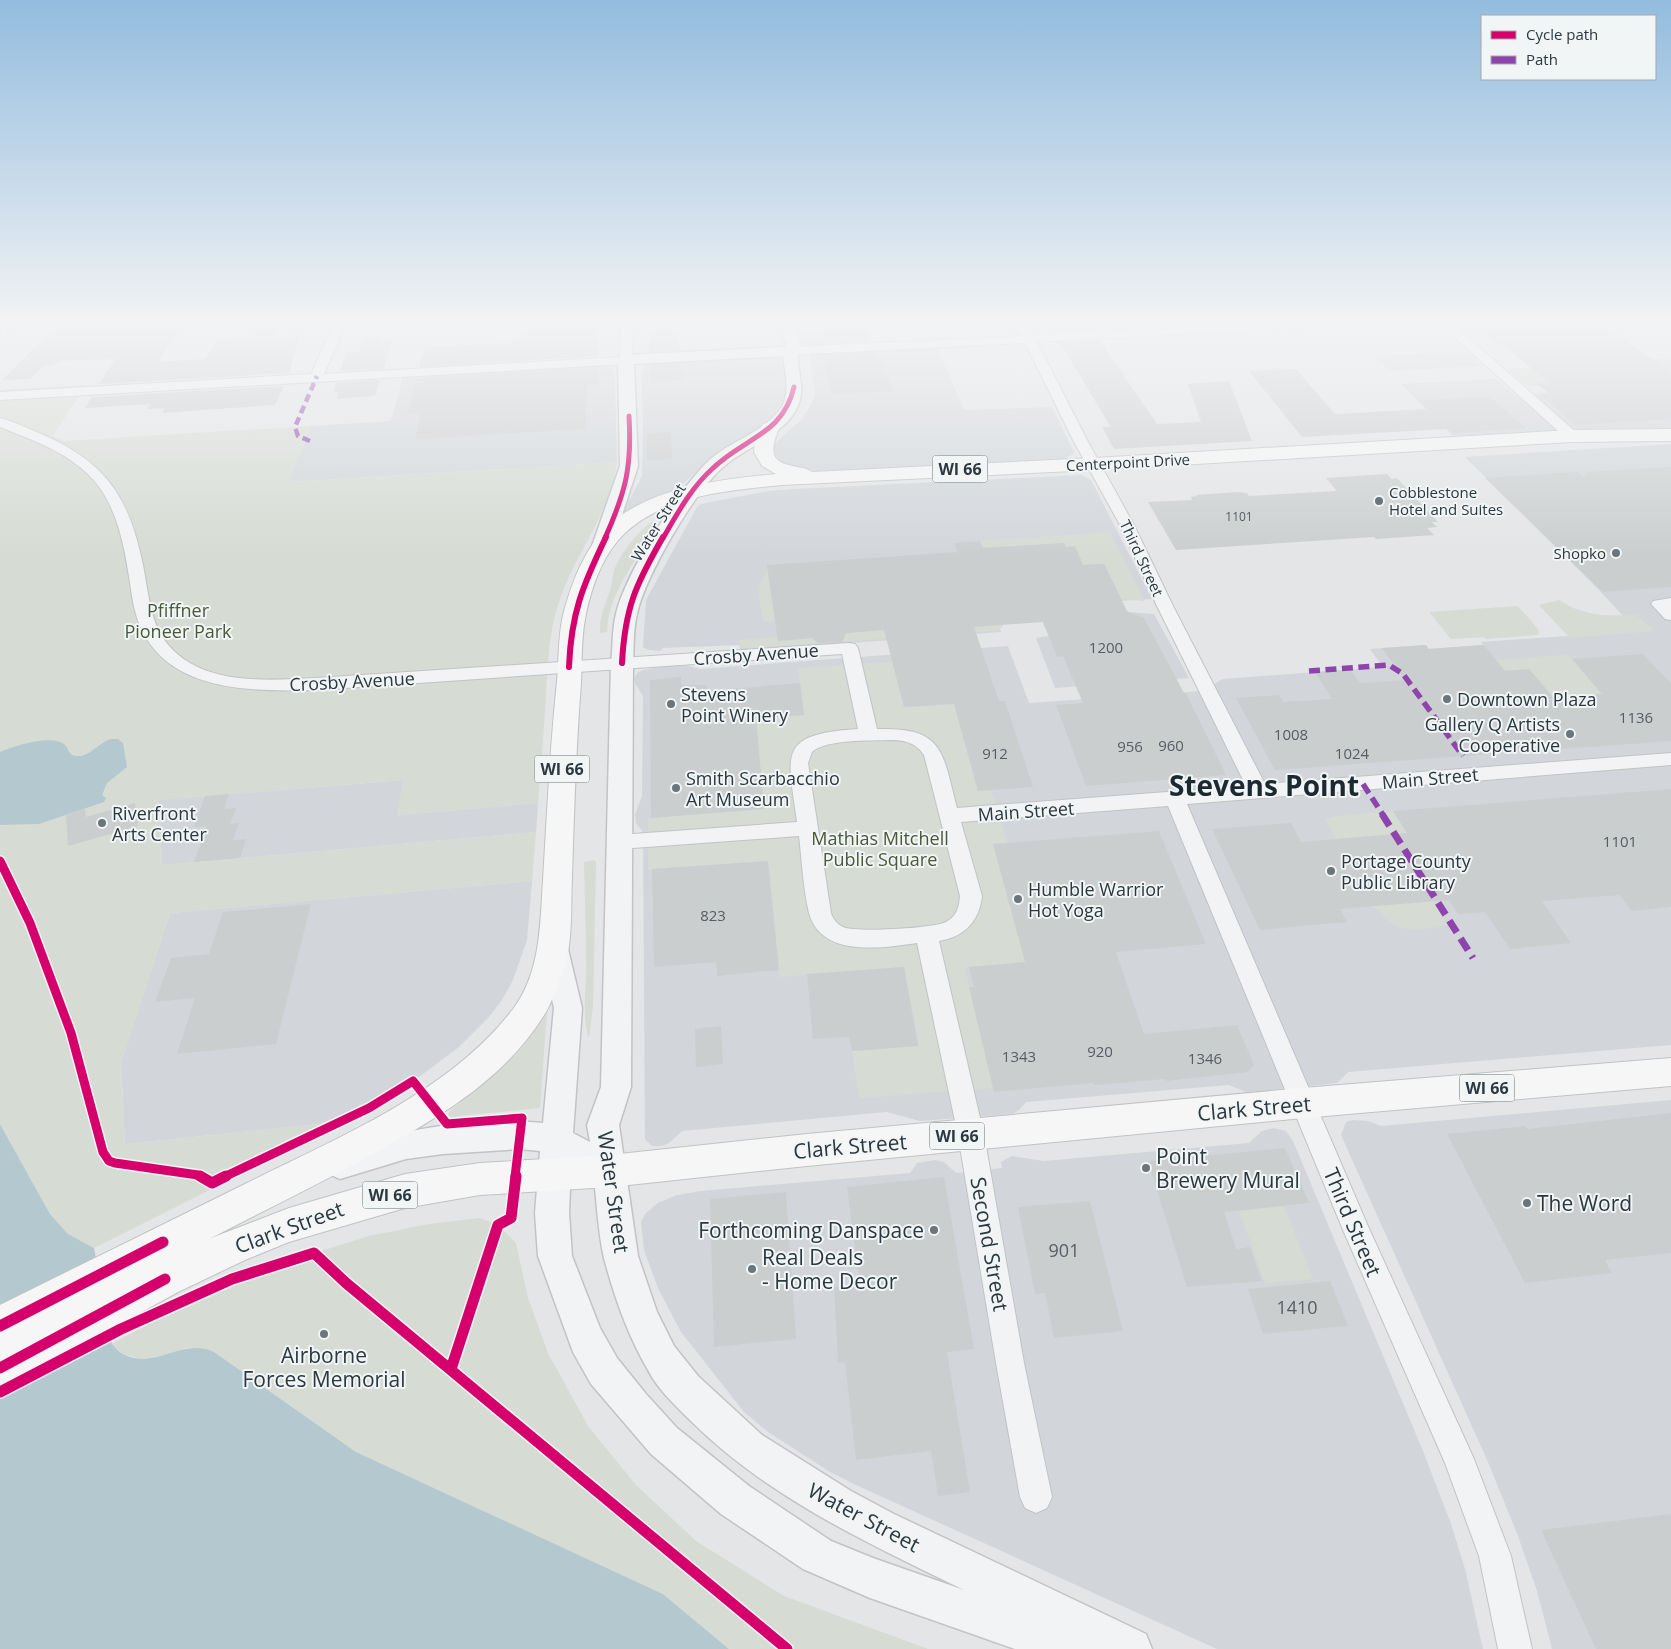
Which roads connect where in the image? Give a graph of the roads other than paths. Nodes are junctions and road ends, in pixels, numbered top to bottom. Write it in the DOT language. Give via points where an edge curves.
graph roads {
  1 [pos="627,402"];
  2 [pos="791,402"];
  3 [pos="1061,402"];
  4 [pos="1534,402"];
  5 [pos="0,422"];
  6 [pos="770,428"];
  7 [pos="1671,435"];
  8 [pos="1572,436"];
  9 [pos="1094,464"];
  10 [pos="825,476"];
  11 [pos="689,495"];
  12 [pos="602,546"];
  13 [pos="1671,603"];
  14 [pos="1671,615"];
  15 [pos="622,663"];
  16 [pos="569,667"];
  17 [pos="869,736"];
  18 [pos="1671,759"];
  19 [pos="1257,793"];
  20 [pos="1175,800"];
  21 [pos="950,816"];
  22 [pos="807,828"];
  23 [pos="619,842"];
  24 [pos="926,933"];
  25 [pos="554,949"];
  26 [pos="1671,1072"];
  27 [pos="1303,1103"];
  28 [pos="971,1135"];
  29 [pos="555,1156"];
  30 [pos="610,1171"];
  31 [pos="286,1181"];
  32 [pos="0,1326"];
  33 [pos="0,1368"];
  34 [pos="1036,1497"];
  35 [pos="1076,1649"];
  36 [pos="1131,1649"];
  37 [pos="1515,1649"];
  1 -- 12 [label="street" via="629,466"];
  2 -- 6 [label="street"];
  3 -- 9 [label="street, Third Street"];
  4 -- 8 [label="street"];
  5 -- 16 [label="street, Crosby Avenue" via="60,449 102,480 127,528 141,605 152,636 173,659 190,669 225,680 277,686"];
  6 -- 10 [label="main road" via="763,452 768,461 782,470"];
  6 -- 11 [label="street, Water Street" via="720,460"];
  7 -- 8 [label="main road, Centerpoint Drive / WI 66"];
  8 -- 9 [label="main road, Centerpoint Drive / WI 66"];
  9 -- 10 [label="main road, Centerpoint Drive / WI 66"];
  9 -- 19 [label="street, Third Street" via="1128,525 1165,606 1254,780"];
  10 -- 11 [label="main road, Centerpoint Drive / WI 66" via="757,482"];
  11 -- 12 [label="main road, Centerpoint Drive / WI 66" via="664,501 640,512 616,529"];
  11 -- 15 [label="street, Water Street" via="631,598 626,615"];
  12 -- 16 [label="main road, WI 66" via="574,615"];
  13 -- 14 [label="street" via="1659,604"];
  15 -- 16 [label="street, Crosby Avenue"];
  15 -- 17 [label="street, Crosby Avenue" via="849,648"];
  15 -- 23 [label="street, Water Street"];
  16 -- 25 [label="main road, WI 66"];
  17 -- 21 [label="street" via="912,736 929,746"];
  17 -- 22 [label="street" via="817,741 802,753 798,762"];
  18 -- 19 [label="street, Main Street"];
  19 -- 20 [label="street, Main Street"];
  20 -- 21 [label="street, Main Street"];
  20 -- 27 [label="street, Third Street"];
  21 -- 24 [label="street" via="970,896 968,916 949,931"];
  22 -- 23 [label="street"];
  22 -- 24 [label="street" via="820,913 834,932 863,938"];
  23 -- 30 [label="street, Water Street" via="616,1087 603,1124"];
  24 -- 28 [label="street, Second Street"];
  25 -- 29 [label="street" via="568,1008"];
  25 -- 31 [label="main road, WI 66" via="536,1000 524,1019 473,1073 431,1104"];
  26 -- 27 [label="main road, Clark Street / WI 66"];
  27 -- 28 [label="main road, Clark Street / WI 66"];
  27 -- 37 [label="street, Third Street" via="1381,1288 1460,1459 1495,1556"];
  28 -- 30 [label="main road, Clark Street / WI 66"];
  28 -- 34 [label="street, Second Street"];
  29 -- 30 [label="main road, Clark Street / WI 66"];
  29 -- 31 [label="street" via="520,1135 443,1140 406,1145"];
  29 -- 33 [label="main road, Clark Street / WI 66" via="354,1204 289,1225 232,1247 165,1279"];
  29 -- 35 [label="street" via="552,1213 555,1256 586,1339 604,1371 664,1441 735,1500 817,1555 870,1578"];
  30 -- 36 [label="street, Water Street" via="621,1256 641,1318 661,1359 717,1420 749,1448 837,1505"];
  31 -- 32 [label="main road, WI 66"];
}
